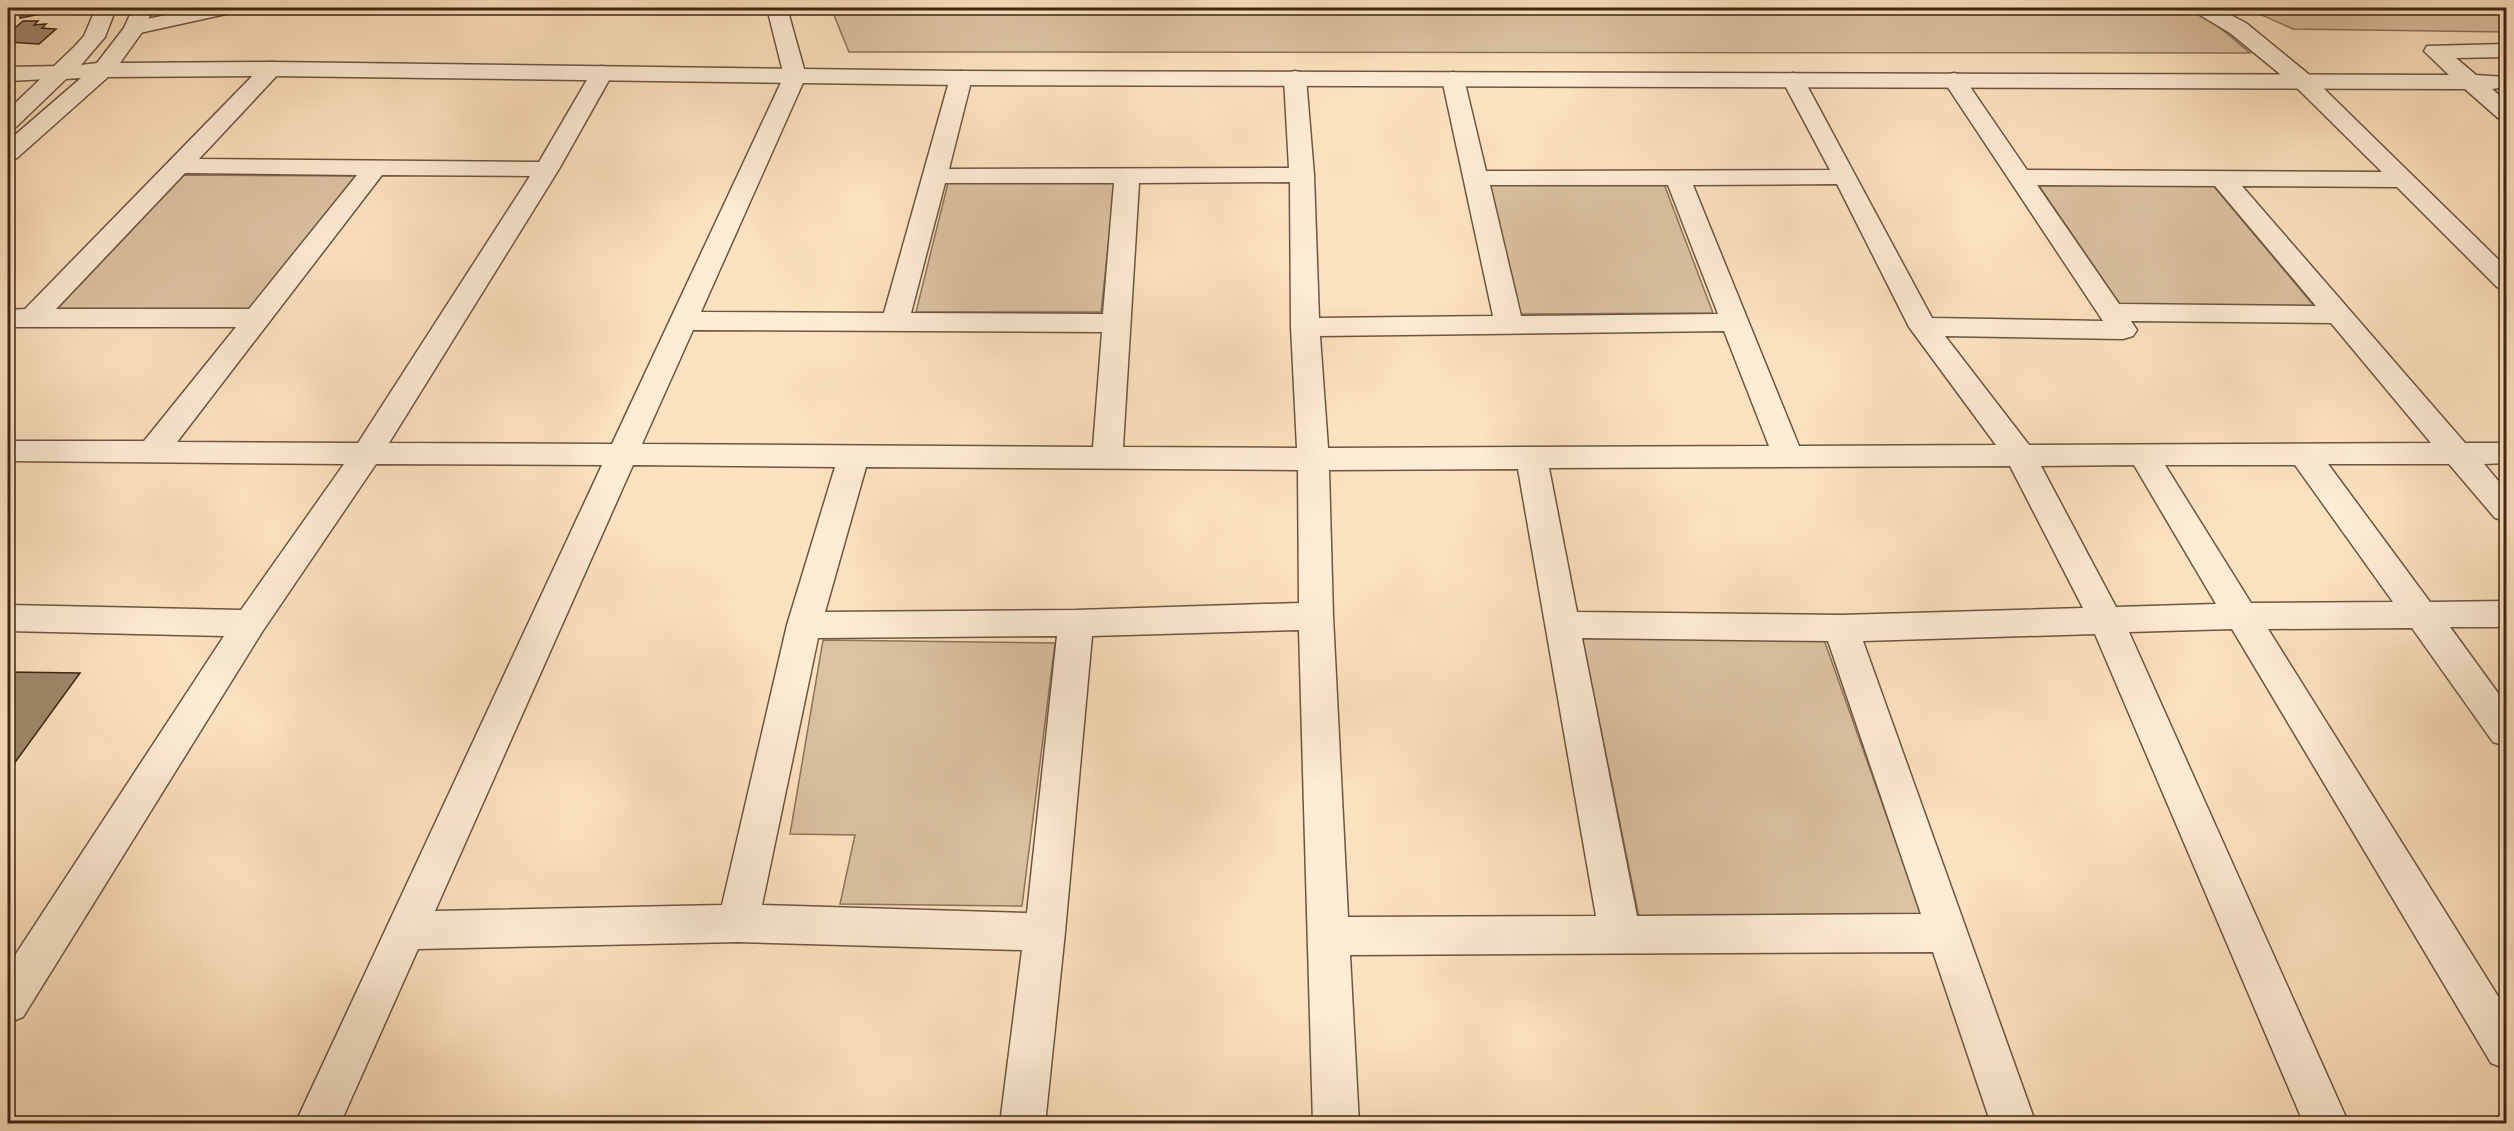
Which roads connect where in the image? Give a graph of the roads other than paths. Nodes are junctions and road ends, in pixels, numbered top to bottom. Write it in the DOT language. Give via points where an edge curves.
graph roads {
  1 [pos="106,8"];
  2 [pos="228,8"];
  3 [pos="777,8"];
  4 [pos="2202,8"];
  5 [pos="139,18"];
  6 [pos="2506,51"];
  7 [pos="272,69"];
  8 [pos="102,70"];
  9 [pos="60,73"];
  10 [pos="602,73"];
  11 [pos="8,74"];
  12 [pos="2476,74"];
  13 [pos="795,76"];
  14 [pos="961,78"];
  15 [pos="1295,78"];
  16 [pos="1454,79"];
  17 [pos="2504,79"];
  18 [pos="1793,80"];
  19 [pos="1954,80"];
  20 [pos="2304,82"];
  21 [pos="2506,113"];
  22 [pos="8,122"];
  23 [pos="8,153"];
  24 [pos="178,166"];
  25 [pos="375,168"];
  26 [pos="547,169"];
  27 [pos="1127,175"];
  28 [pos="1302,175"];
  29 [pos="936,176"];
  30 [pos="1846,177"];
  31 [pos="2018,177"];
  32 [pos="1474,178"];
  33 [pos="1678,178"];
  34 [pos="2222,179"];
  35 [pos="2404,180"];
  36 [pos="2506,281"];
  37 [pos="2109,312"];
  38 [pos="2338,315"];
  39 [pos="20,318"];
  40 [pos="257,318"];
  41 [pos="683,321"];
  42 [pos="1117,322"];
  43 [pos="1735,322"];
  44 [pos="896,323"];
  45 [pos="1509,325"];
  46 [pos="1305,327"];
  47 [pos="1923,327"];
  48 [pos="8,451"];
  49 [pos="153,452"];
  50 [pos="367,453"];
  51 [pos="2457,453"];
  52 [pos="2506,453"];
  53 [pos="623,454"];
  54 [pos="2304,454"];
  55 [pos="2020,455"];
  56 [pos="2143,455"];
  57 [pos="854,456"];
  58 [pos="1788,457"];
  59 [pos="1107,459"];
  60 [pos="1313,459"];
  61 [pos="1532,459"];
  62 [pos="2506,510"];
  63 [pos="2420,613"];
  64 [pos="2506,614"];
  65 [pos="1316,616"];
  66 [pos="2241,616"];
  67 [pos="2107,621"];
  68 [pos="250,623"];
  69 [pos="1076,623"];
  70 [pos="804,625"];
  71 [pos="1563,625"];
  72 [pos="14,626"];
  73 [pos="1841,628"];
  74 [pos="2506,731"];
  75 [pos="738,923"];
  76 [pos="404,931"];
  77 [pos="1045,932"];
  78 [pos="1947,933"];
  79 [pos="1620,935"];
  80 [pos="1329,936"];
  81 [pos="8,1003"];
  82 [pos="2506,1048"];
  83 [pos="317,1124"];
  84 [pos="1022,1124"];
  85 [pos="1336,1124"];
  86 [pos="2014,1124"];
  87 [pos="2327,1124"];
  1 -- 9 [label="street" via="94,37"];
  2 -- 5 [label="street"];
  3 -- 13 [label="street"];
  4 -- 20 [label="street" via="2238,28"];
  5 -- 8 [label="street" via="120,51"];
  6 -- 12 [label="street" via="2435,51 2452,66"];
  7 -- 8 [label="street"];
  7 -- 10 [label="street"];
  7 -- 24 [label="street"];
  8 -- 9 [label="street"];
  8 -- 23 [label="street"];
  9 -- 11 [label="street"];
  9 -- 22 [label="street"];
  10 -- 13 [label="street"];
  10 -- 26 [label="street"];
  12 -- 17 [label="street"];
  12 -- 20 [label="street"];
  12 -- 21 [label="street"];
  13 -- 14 [label="street"];
  13 -- 41 [label="street"];
  14 -- 15 [label="street"];
  14 -- 29 [label="street"];
  15 -- 16 [label="street"];
  15 -- 28 [label="street"];
  16 -- 18 [label="street"];
  16 -- 32 [label="street"];
  18 -- 19 [label="street"];
  18 -- 30 [label="street"];
  19 -- 20 [label="street"];
  19 -- 31 [label="street"];
  20 -- 35 [label="street"];
  24 -- 25 [label="street"];
  24 -- 39 [label="street"];
  25 -- 26 [label="street"];
  25 -- 40 [label="street"];
  26 -- 50 [label="street"];
  27 -- 28 [label="street"];
  27 -- 29 [label="street"];
  27 -- 42 [label="street"];
  28 -- 46 [label="street"];
  29 -- 44 [label="street"];
  30 -- 33 [label="street"];
  30 -- 47 [label="street"];
  31 -- 34 [label="street"];
  31 -- 37 [label="street"];
  32 -- 33 [label="street"];
  32 -- 45 [label="street"];
  33 -- 43 [label="street"];
  34 -- 35 [label="street"];
  34 -- 38 [label="street"];
  35 -- 36 [label="street"];
  37 -- 38 [label="street"];
  37 -- 47 [label="street" via="2122,330"];
  38 -- 51 [label="street"];
  39 -- 40 [label="street"];
  40 -- 49 [label="street"];
  41 -- 44 [label="street"];
  41 -- 53 [label="street"];
  42 -- 44 [label="street"];
  42 -- 59 [label="street"];
  43 -- 45 [label="street"];
  43 -- 58 [label="street"];
  45 -- 46 [label="street"];
  46 -- 60 [label="street"];
  47 -- 55 [label="street"];
  48 -- 49 [label="street"];
  49 -- 50 [label="street"];
  50 -- 53 [label="street"];
  50 -- 68 [label="street"];
  51 -- 52 [label="street"];
  51 -- 54 [label="street"];
  51 -- 62 [label="street"];
  53 -- 57 [label="street"];
  53 -- 76 [label="street"];
  54 -- 56 [label="street"];
  54 -- 63 [label="street"];
  55 -- 56 [label="street"];
  55 -- 58 [label="street"];
  55 -- 67 [label="street"];
  56 -- 66 [label="street"];
  57 -- 59 [label="street"];
  57 -- 70 [label="street"];
  58 -- 61 [label="street"];
  59 -- 60 [label="street"];
  60 -- 61 [label="street"];
  60 -- 65 [label="street"];
  61 -- 71 [label="street"];
  63 -- 64 [label="street"];
  63 -- 66 [label="street"];
  63 -- 74 [label="street"];
  65 -- 69 [label="street"];
  65 -- 80 [label="street"];
  66 -- 67 [label="street"];
  66 -- 82 [label="street"];
  67 -- 73 [label="street"];
  67 -- 87 [label="street"];
  68 -- 72 [label="street"];
  68 -- 81 [label="street"];
  69 -- 70 [label="street"];
  69 -- 77 [label="street"];
  70 -- 75 [label="street"];
  71 -- 73 [label="street"];
  71 -- 79 [label="street"];
  73 -- 78 [label="street"];
  75 -- 76 [label="street"];
  75 -- 77 [label="street"];
  76 -- 83 [label="street"];
  77 -- 84 [label="street"];
  78 -- 79 [label="street"];
  78 -- 86 [label="street"];
  79 -- 80 [label="street"];
  80 -- 85 [label="street"];
}
